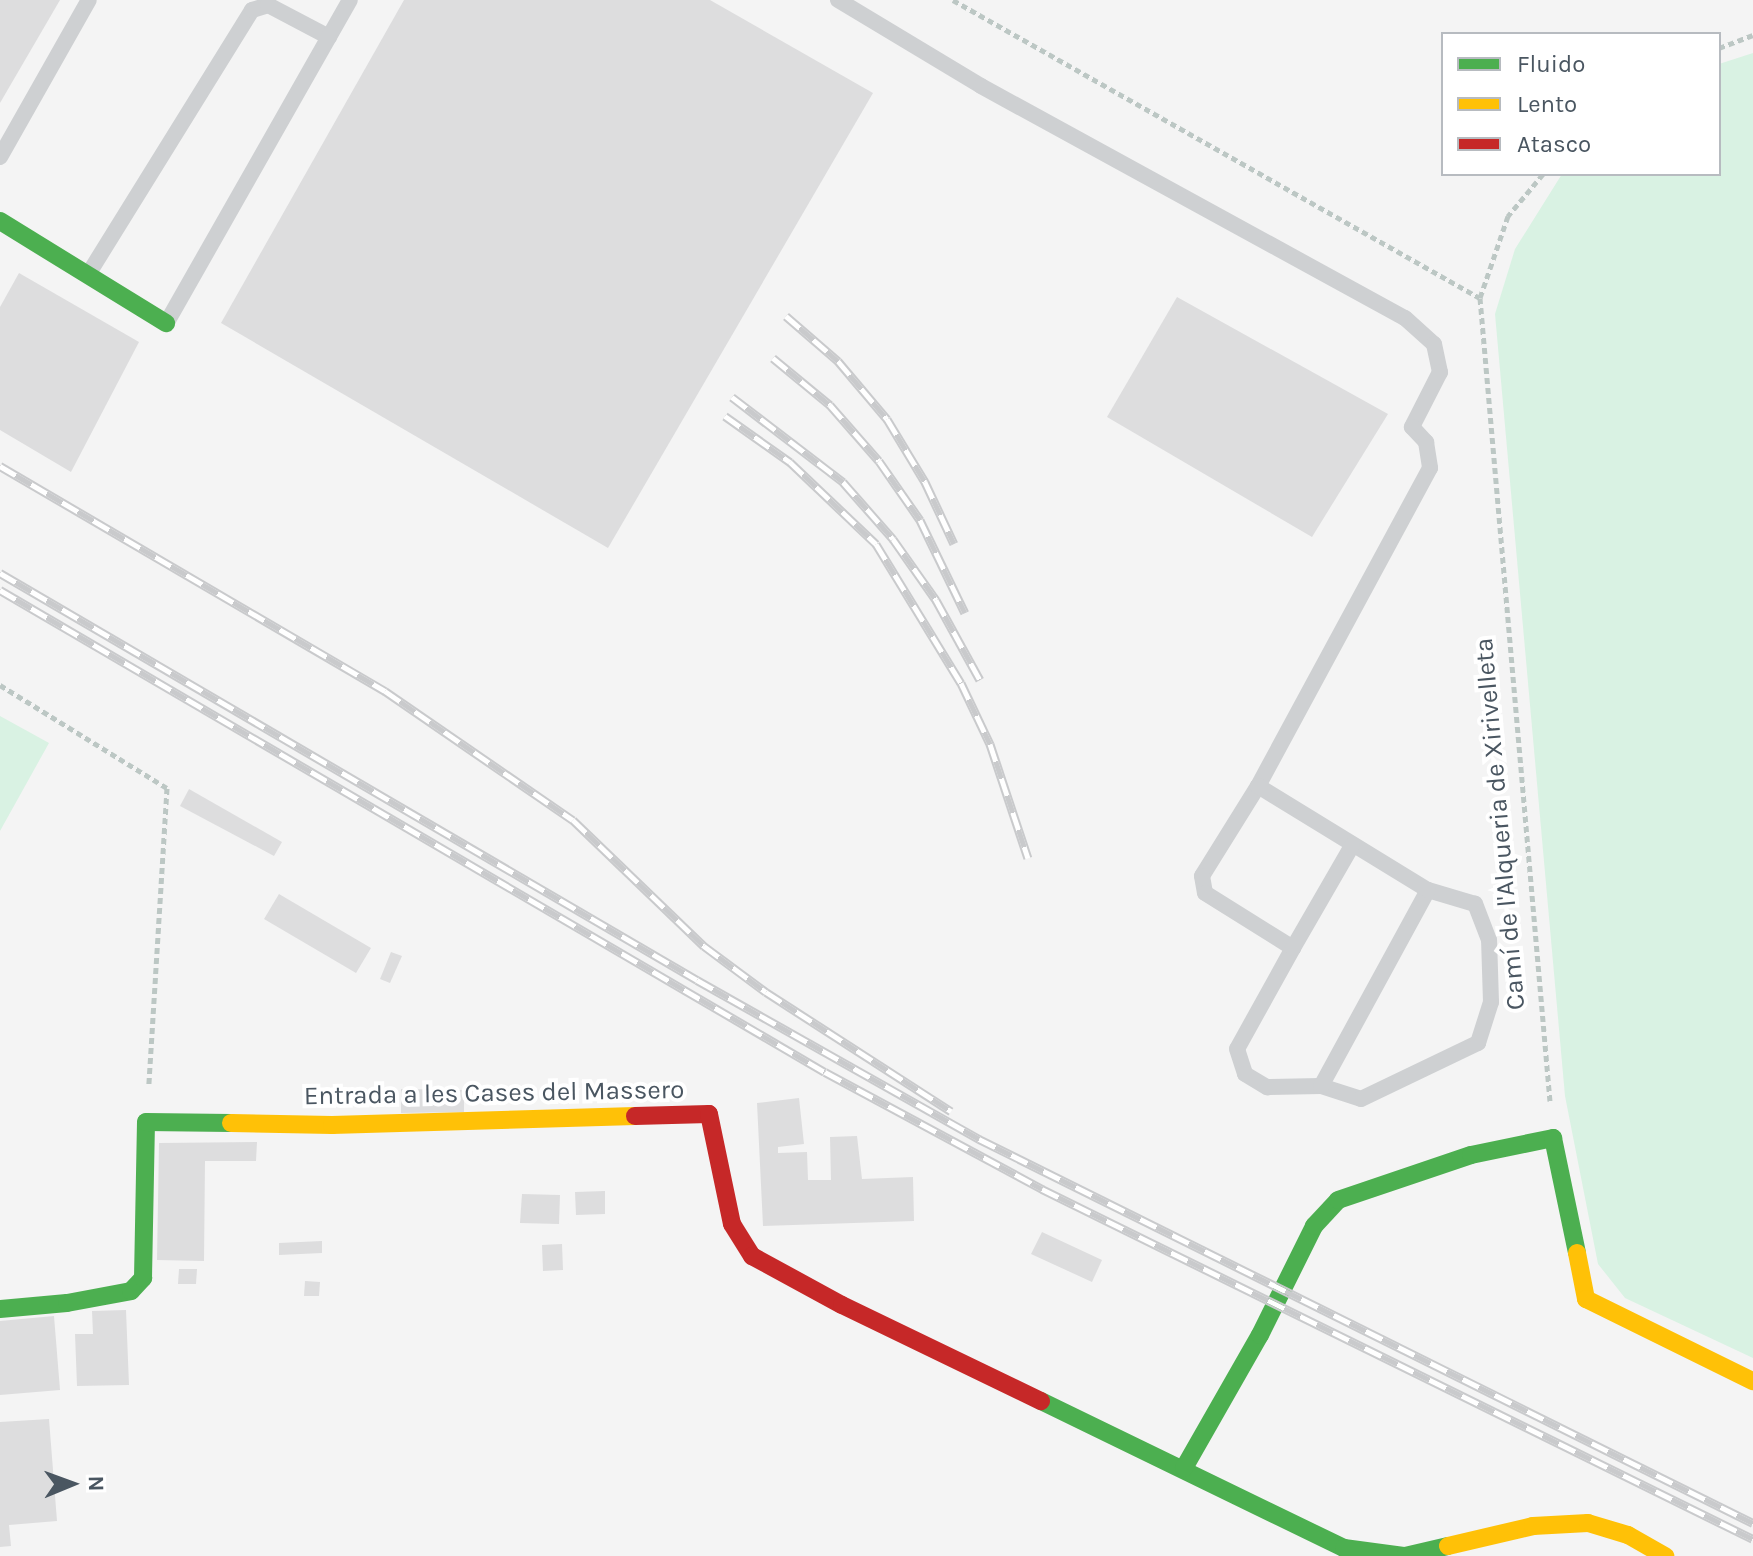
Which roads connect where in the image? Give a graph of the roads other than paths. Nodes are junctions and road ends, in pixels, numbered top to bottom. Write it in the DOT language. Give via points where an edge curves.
graph roads {
  1 [pos="89,0"];
  2 [pos="350,0"];
  3 [pos="838,0"];
  4 [pos="329,37"];
  5 [pos="0,157"];
  6 [pos="0,221"];
  7 [pos="88,275"];
  8 [pos="166,323"];
  9 [pos="1258,786"];
  10 [pos="1352,846"];
  11 [pos="1428,890"];
  12 [pos="1293,948"];
  13 [pos="1321,1086"];
  14 [pos="0,1309"];
  15 [pos="1753,1381"];
  16 [pos="1184,1468"];
  17 [pos="1665,1556"];
  1 -- 5 [label="lane"];
  2 -- 4 [label="lane"];
  3 -- 9 [label="lane" via="981,86 1405,318 1434,344 1440,372 1412,427 1426,442 1430,468"];
  4 -- 7 [label="lane" via="268,5 252,10"];
  4 -- 8 [label="lane"];
  6 -- 7 [label="street"];
  7 -- 8 [label="street"];
  9 -- 10 [label="lane"];
  9 -- 12 [label="lane" via="1202,876 1205,893"];
  10 -- 11 [label="lane"];
  10 -- 12 [label="lane"];
  11 -- 13 [label="lane"];
  11 -- 13 [label="lane" via="1475,904 1489,940 1491,1002 1478,1043 1361,1099"];
  12 -- 13 [label="lane" via="1237,1049 1245,1074 1267,1087"];
  14 -- 16 [label="street, Entrada a les Cases del Massero" via="131,1291 143,1278 146,1122 332,1125 709,1114 732,1224 752,1256 842,1305"];
  15 -- 16 [label="street" via="1586,1299 1553,1138 1471,1155 1338,1200 1314,1226 1260,1335"];
  16 -- 17 [label="street" via="1344,1548 1405,1556 1533,1526 1588,1523 1628,1535"];
}
